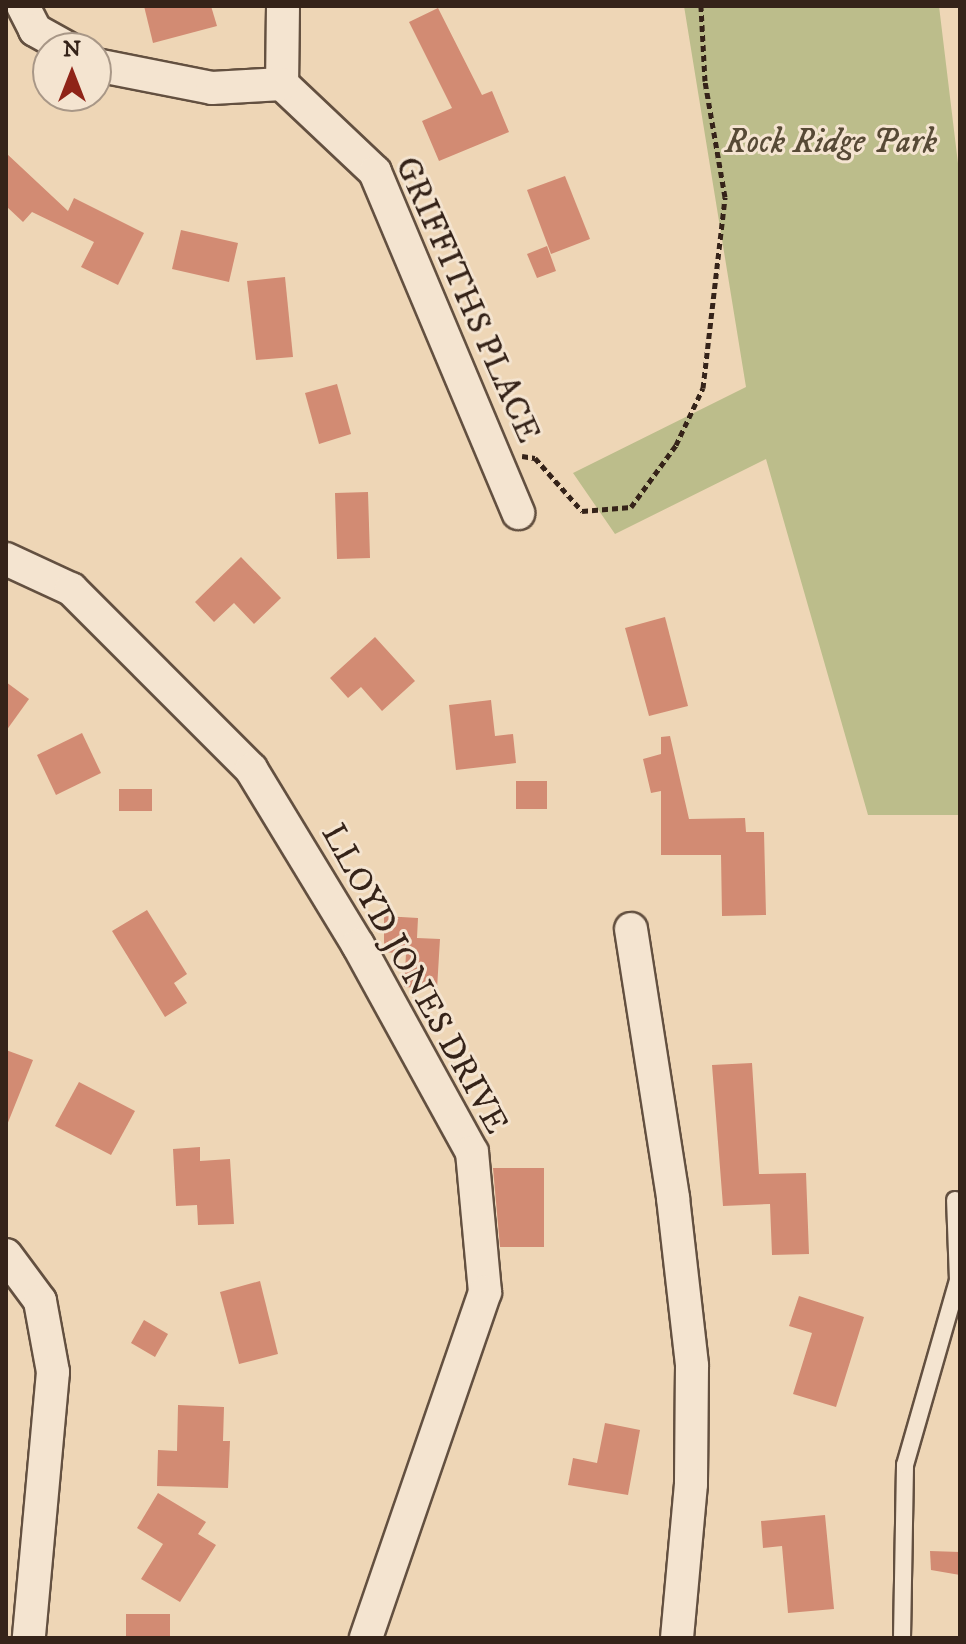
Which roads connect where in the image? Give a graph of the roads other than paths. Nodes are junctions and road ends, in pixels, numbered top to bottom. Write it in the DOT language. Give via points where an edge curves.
graph roads {
  1 [pos="23,6"];
  2 [pos="283,6"];
  3 [pos="39,32"];
  4 [pos="112,68"];
  5 [pos="282,84"];
  6 [pos="518,513"];
  7 [pos="6,559"];
  8 [pos="631,929"];
  9 [pos="955,1200"];
  10 [pos="6,1255"];
  11 [pos="29,1638"];
  12 [pos="366,1638"];
  13 [pos="677,1638"];
  14 [pos="902,1638"];
  1 -- 3 [label="street"];
  2 -- 5 [label="street"];
  4 -- 5 [label="street" via="212,88"];
  5 -- 6 [label="street, GRIFFITHS PLACE" via="375,172"];
  7 -- 12 [label="street, LLOYD JONES DRIVE" via="71,589 251,769 358,945 472,1152 485,1292"];
  8 -- 13 [label="street" via="673,1198 692,1366 691,1484"];
  9 -- 14 [label="lane" via="958,1280 905,1465"];
  10 -- 11 [label="street" via="40,1301 53,1372"];
}
